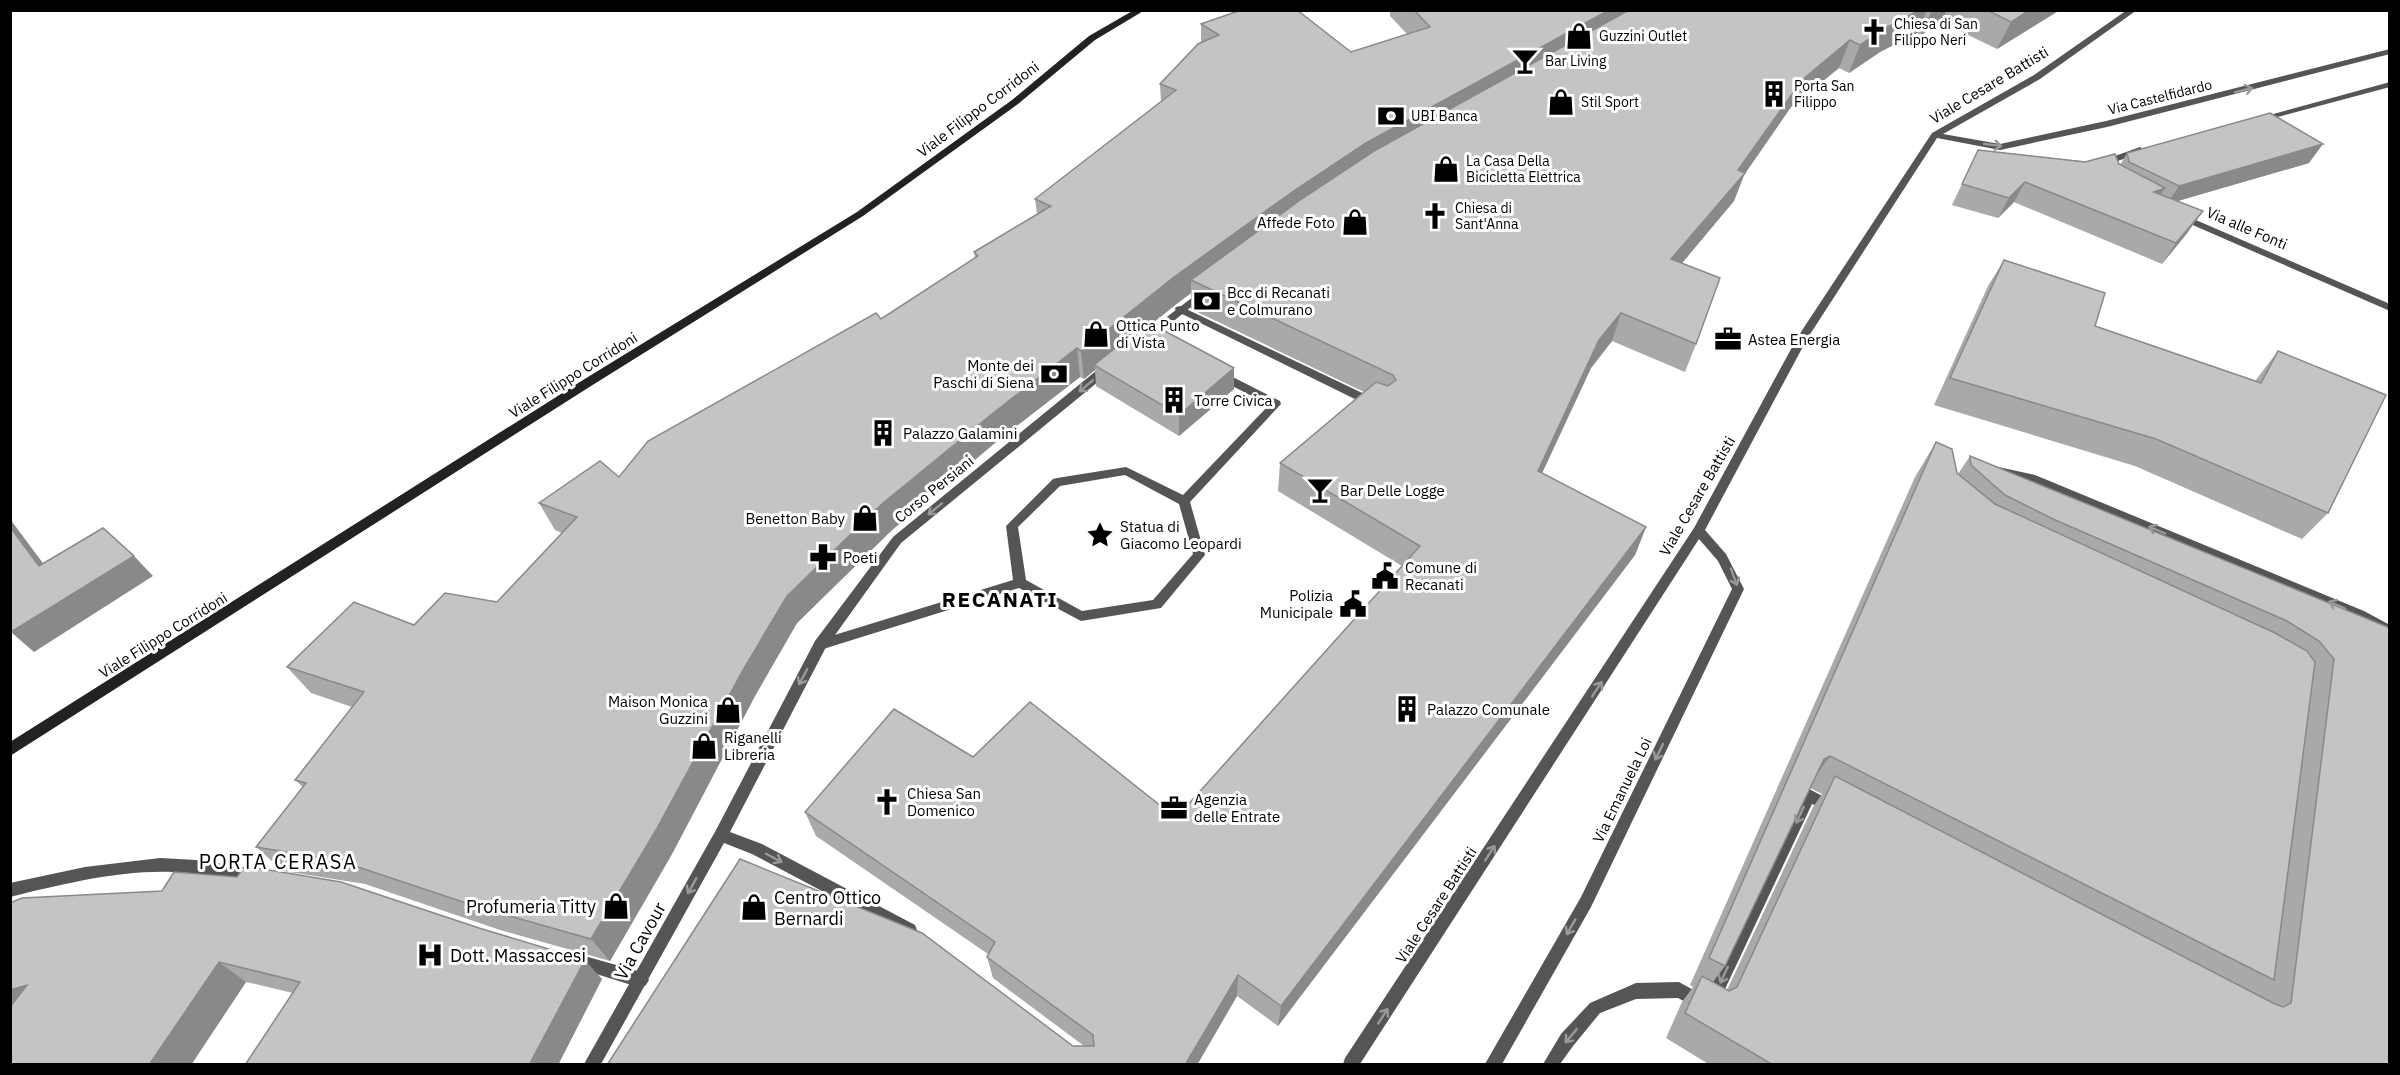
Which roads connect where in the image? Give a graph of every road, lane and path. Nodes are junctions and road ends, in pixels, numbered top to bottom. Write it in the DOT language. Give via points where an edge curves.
graph roads {
  1 [pos="1141,10"];
  2 [pos="2133,10"];
  3 [pos="2390,51"];
  4 [pos="2390,84"];
  5 [pos="2245,123"];
  6 [pos="1935,135"];
  7 [pos="2147,148"];
  8 [pos="2108,167"];
  9 [pos="2176,214"];
  10 [pos="1207,289"];
  11 [pos="2390,308"];
  12 [pos="1180,309"];
  13 [pos="1133,348"];
  14 [pos="1118,360"];
  15 [pos="1207,367"];
  16 [pos="1383,408"];
  17 [pos="1984,470"];
  18 [pos="1184,501"];
  19 [pos="1698,531"];
  20 [pos="1020,583"];
  21 [pos="2390,631"];
  22 [pos="820,645"];
  23 [pos="10,750"];
  24 [pos="1839,811"];
  25 [pos="720,835"];
  26 [pos="271,878"];
  27 [pos="10,890"];
  28 [pos="926,941"];
  29 [pos="564,957"];
  30 [pos="641,980"];
  31 [pos="592,1065"];
  32 [pos="1351,1065"];
  33 [pos="1493,1065"];
  34 [pos="1551,1065"];
  1 -- 23 [label="main road, Viale Filippo Corridoni" via="1092,38 1015,102 860,214"];
  2 -- 6 [label="street, Viale Cesare Battisti" via="2037,77"];
  6 -- 3 [label="street, Via Castelfidardo, one-way" via="2000,147 2107,124"];
  4 -- 5 [label="street"];
  6 -- 19 [label="street, Viale Cesare Battisti" via="1802,338"];
  7 -- 8 [label="street"];
  9 -- 11 [label="street, Via alle Fonti"];
  10 -- 12 [label="street"];
  12 -- 13 [label="street" via="1153,338"];
  12 -- 16 [label="street"];
  14 -- 22 [label="street, Corso Persiani, one-way" via="897,540"];
  15 -- 18 [label="street" via="1276,404"];
  21 -- 17 [label="street, one-way" via="2031,478"];
  18 -- 20 [label="street" via="1126,471 1057,482 1012,526"];
  18 -- 20 [label="street" via="1199,555 1157,604 1081,616"];
  32 -- 19 [label="street, Viale Cesare Battisti, one-way"];
  19 -- 33 [label="street, Via Emanuela Loi, one-way" via="1729,565 1738,589 1586,902"];
  20 -- 22 [label="street"];
  22 -- 25 [label="street, Corso Persiani, one-way"];
  24 -- 34 [label="street, one-way" via="1809,795 1709,1007 1679,990 1636,991 1595,1008"];
  25 -- 28 [label="street, one-way" via="757,849"];
  25 -- 30 [label="street, Via Cavour, one-way"];
  26 -- 27 [label="street" via="161,865 69,875"];
  29 -- 30 [label="street"];
  30 -- 31 [label="street, Via Cavour"];
}
